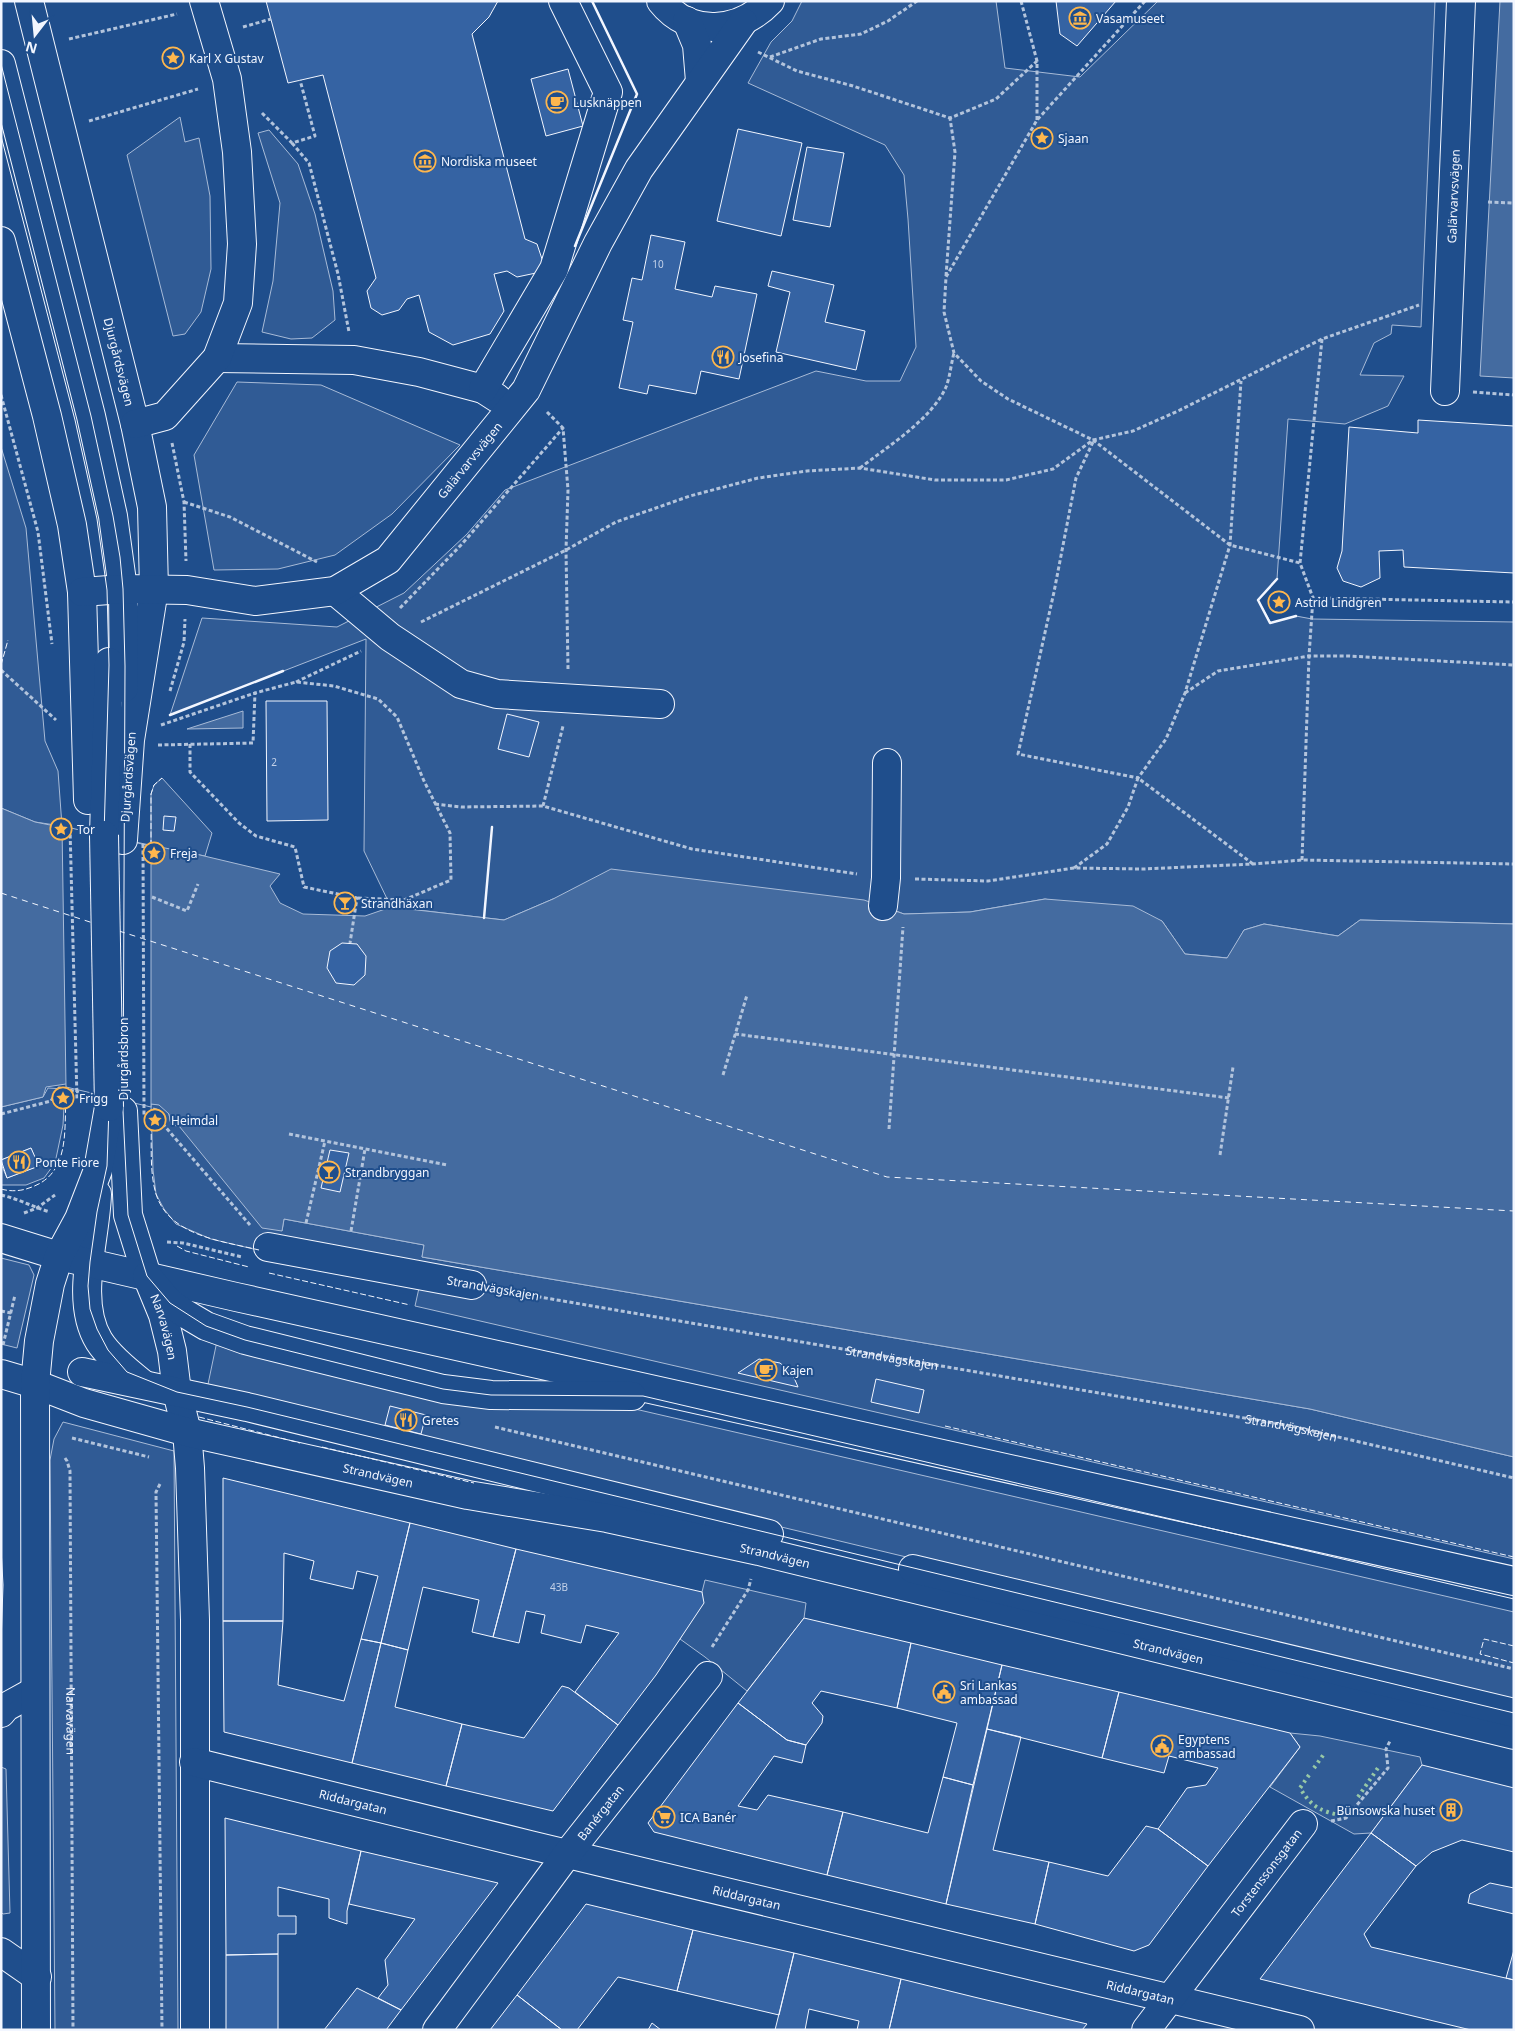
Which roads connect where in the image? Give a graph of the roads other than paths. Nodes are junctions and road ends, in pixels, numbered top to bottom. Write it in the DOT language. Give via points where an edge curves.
graph roads {
  1 [pos="29,1"];
  2 [pos="563,1"];
  3 [pos="661,1"];
  4 [pos="770,1"];
  5 [pos="1461,1"];
  6 [pos="205,4"];
  7 [pos="687,21"];
  8 [pos="737,30"];
  9 [pos="1,64"];
  10 [pos="700,80"];
  11 [pos="1,136"];
  12 [pos="1,241"];
  13 [pos="217,358"];
  14 [pos="483,389"];
  15 [pos="1445,391"];
  16 [pos="519,399"];
  17 [pos="136,424"];
  18 [pos="345,586"];
  19 [pos="154,589"];
  20 [pos="104,590"];
  21 [pos="660,704"];
  22 [pos="887,763"];
  23 [pos="106,836"];
  24 [pos="883,906"];
  25 [pos="109,1107"];
  26 [pos="93,1181"];
  27 [pos="1,1238"];
  28 [pos="257,1252"];
  29 [pos="60,1256"];
  30 [pos="90,1262"];
  31 [pos="147,1276"];
  32 [pos="472,1285"];
  33 [pos="172,1351"];
  34 [pos="1,1374"];
  35 [pos="135,1378"];
  36 [pos="35,1384"];
  37 [pos="177,1392"];
  38 [pos="187,1432"];
  39 [pos="1514,1581"];
  40 [pos="1514,1599"];
  41 [pos="708,1676"];
  42 [pos="35,1691"];
  43 [pos="1,1713"];
  44 [pos="1514,1713"];
  45 [pos="1514,1735"];
  46 [pos="194,1762"];
  47 [pos="1303,1824"];
  48 [pos="568,1853"];
  49 [pos="1,1952"];
  50 [pos="36,1977"];
  51 [pos="1170,1998"];
  52 [pos="36,2030"];
  53 [pos="195,2030"];
  54 [pos="437,2030"];
  55 [pos="1146,2030"];
  56 [pos="1300,2030"];
  1 -- 17 [label="street, Djurgårdsvägen"];
  2 -- 14 [label="street" via="608,92 554,269"];
  3 -- 7 [label="street, Galärvarvsvägen"];
  4 -- 8 [label="street, Galärvarvsvägen"];
  5 -- 15 [label="street, Galärvarvsvägen"];
  6 -- 13 [label="street" via="227,79 237,152 242,244 238,303"];
  7 -- 8 [label="street, Galärvarvsvägen" via="705,27"];
  7 -- 10 [label="street" via="697,45"];
  8 -- 10 [label="street, Galärvarvsvägen"];
  9 -- 20 [label="street, Djurgårdsvägen" via="91,416 113,516"];
  10 -- 16 [label="street, Galärvarvsvägen" via="639,169"];
  11 -- 20 [label="street, Djurgårdsvägen" via="77,429 97,519"];
  12 -- 20 [label="street, Djurgårdsvägen" via="72,525"];
  13 -- 14 [label="street" via="354,360 419,372"];
  13 -- 17 [label="street" via="165,416"];
  14 -- 16 [label="street"];
  16 -- 18 [label="street, Galärvarvsvägen" via="388,560"];
  17 -- 19 [label="street, Djurgårdsvägen" via="152,507"];
  18 -- 19 [label="street, Galärvarvsvägen" via="254,601 187,590"];
  18 -- 21 [label="street" via="390,637 461,684 496,694"];
  19 -- 20 [label="street, Galärvarvsvägen"];
  19 -- 23 [label="street, Djurgårdsvägen" via="130,740"];
  20 -- 23 [label="street, Djurgårdsvägen"];
  20 -- 23 [label="street, Djurgårdsvägen" via="124,666"];
  22 -- 24 [label="street"];
  23 -- 25 [label="street, Djurgårdsbron"];
  25 -- 26 [label="street, Djurgårdsbron"];
  25 -- 31 [label="street, Djurgårdsbron" via="128,1214"];
  26 -- 29 [label="street, Djurgårdsbron"];
  26 -- 30 [label="street" via="95,1223"];
  27 -- 29 [label="street"];
  28 -- 32 [label="street, Strandvägskajen"];
  29 -- 30 [label="street"];
  29 -- 36 [label="street" via="50,1284"];
  30 -- 31 [label="street"];
  30 -- 35 [label="street" via="88,1312 99,1341"];
  31 -- 33 [label="street, Narvavägen" via="163,1315"];
  31 -- 39 [label="street"];
  31 -- 40 [label="street" via="170,1303 206,1326 245,1340 443,1388 491,1395 642,1396"];
  33 -- 35 [label="street, Strandvägen"];
  33 -- 37 [label="street, Narvavägen"];
  34 -- 36 [label="street, Strandvägen"];
  35 -- 36 [label="street, Strandvägen" via="82,1372"];
  35 -- 37 [label="street, Strandvägen"];
  36 -- 38 [label="street, Strandvägen" via="84,1404"];
  36 -- 42 [label="street"];
  37 -- 38 [label="street, Narvavägen"];
  37 -- 44 [label="street, Strandvägen"];
  38 -- 45 [label="street, Strandvägen" via="468,1496 607,1518 759,1550"];
  38 -- 46 [label="street, Narvavägen" via="195,1620"];
  41 -- 48 [label="street, Banérgatan"];
  42 -- 43 [label="street"];
  42 -- 50 [label="street"];
  46 -- 48 [label="street, Riddargatan"];
  46 -- 53 [label="street, Narvavägen"];
  47 -- 51 [label="street, Torstenssonsgatan"];
  48 -- 51 [label="street, Riddargatan"];
  48 -- 54 [label="street, Banérgatan"];
  49 -- 50 [label="street"];
  50 -- 52 [label="street"];
  51 -- 55 [label="street, Torstenssonsgatan"];
  51 -- 56 [label="street, Riddargatan"];
}
